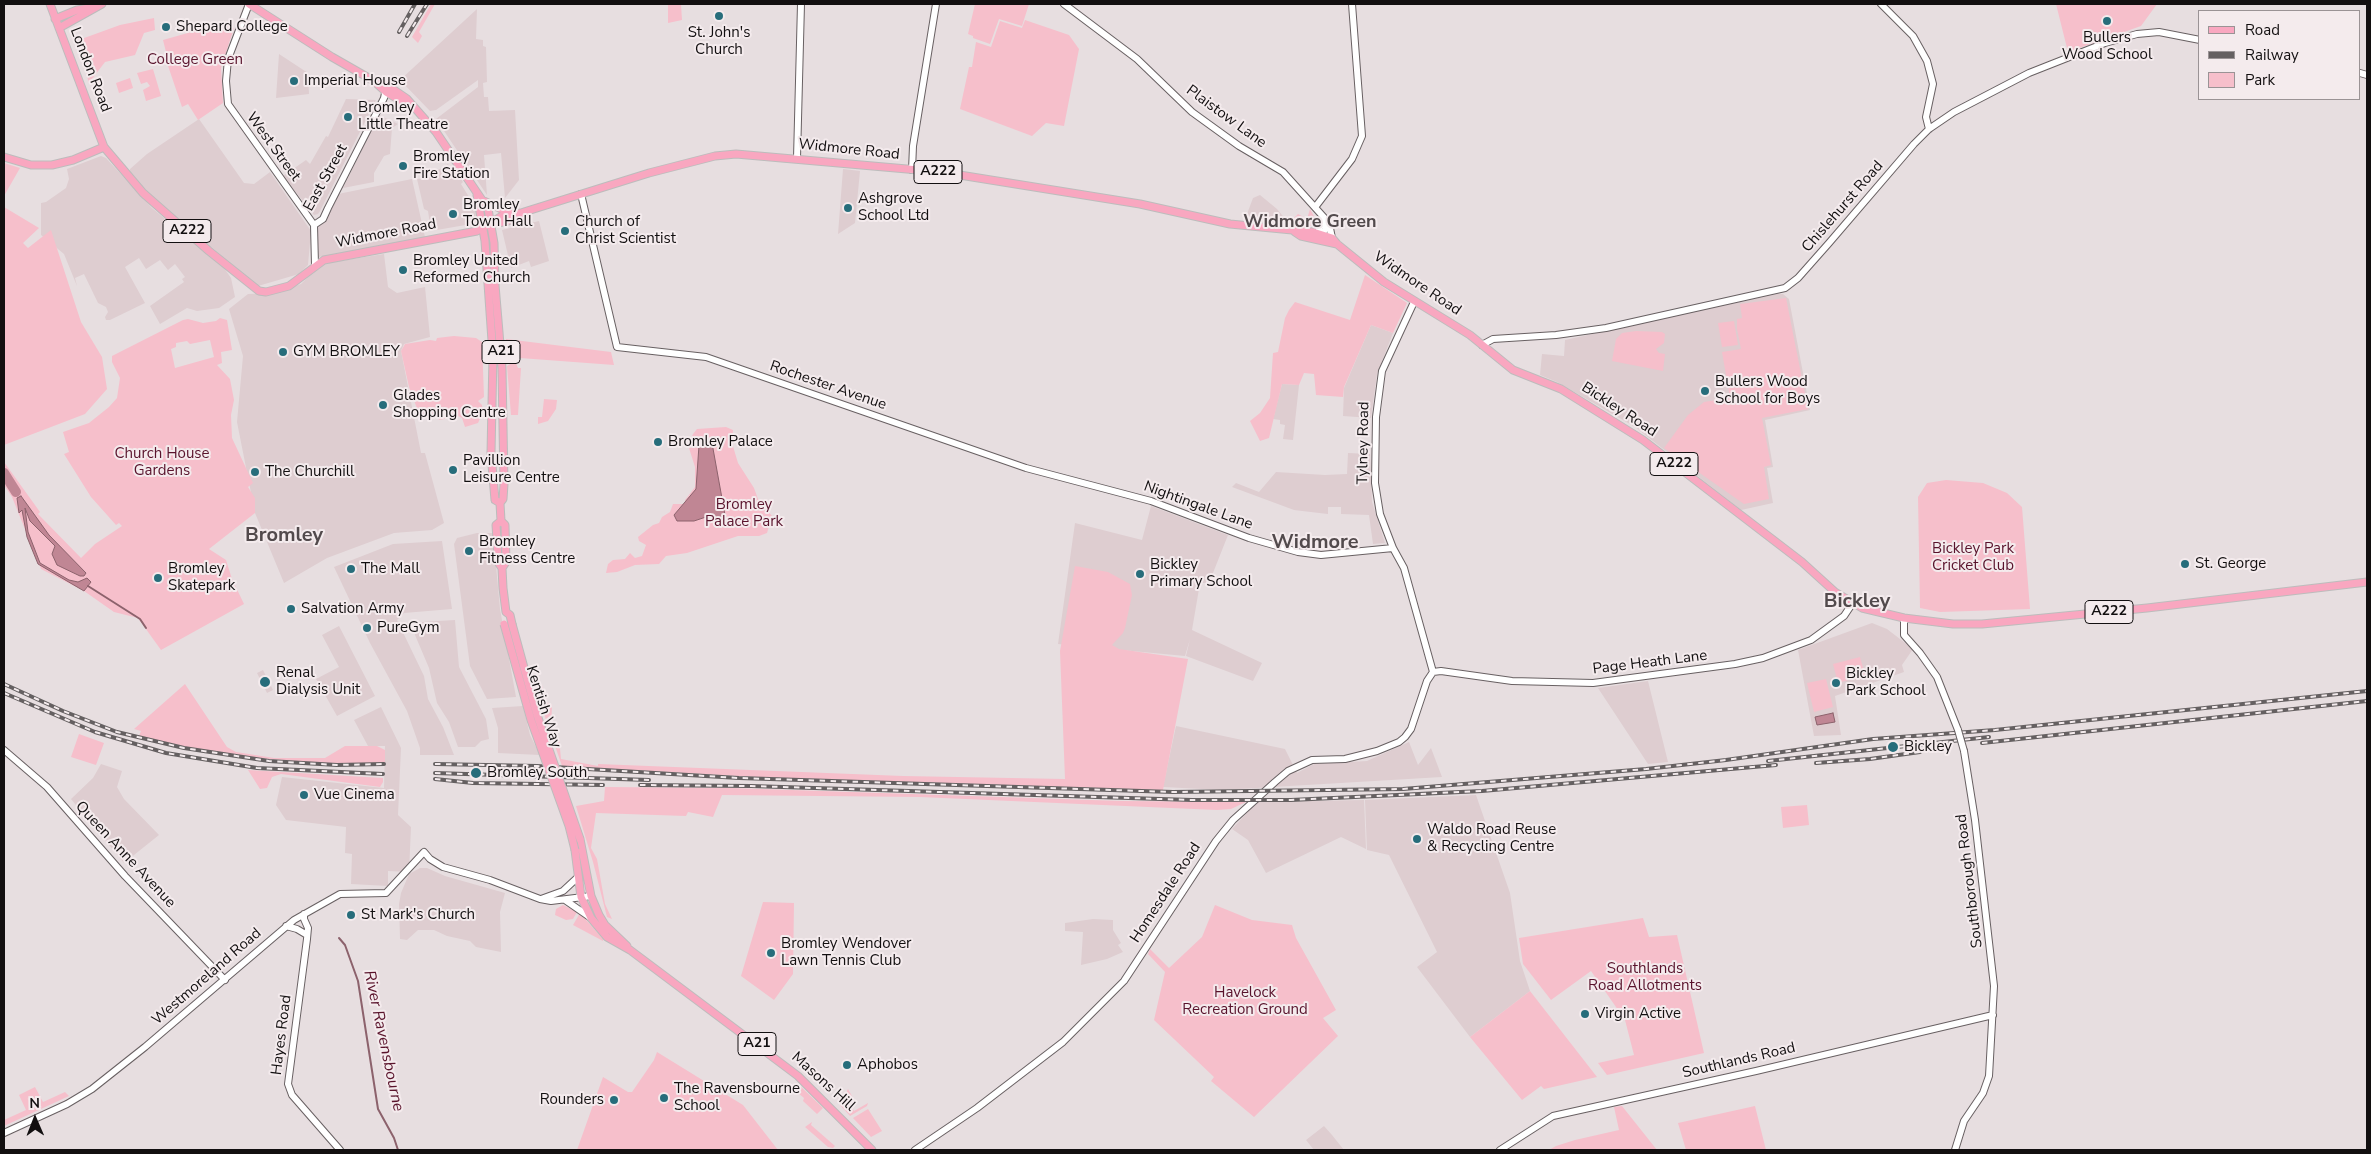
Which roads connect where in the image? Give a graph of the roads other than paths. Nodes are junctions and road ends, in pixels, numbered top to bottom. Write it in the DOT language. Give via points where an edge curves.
graph roads {
  1 [pos="50,4"];
  2 [pos="249,4"];
  3 [pos="801,4"];
  4 [pos="936,4"];
  5 [pos="1064,4"];
  6 [pos="1352,4"];
  7 [pos="1882,4"];
  8 [pos="99,5"];
  9 [pos="55,19"];
  10 [pos="59,28"];
  11 [pos="2198,40"];
  12 [pos="386,89"];
  13 [pos="1929,129"];
  14 [pos="104,147"];
  15 [pos="4,157"];
  16 [pos="797,158"];
  17 [pos="912,170"];
  18 [pos="477,194"];
  19 [pos="581,194"];
  20 [pos="484,202"];
  21 [pos="1316,206"];
  22 [pos="524,212"];
  23 [pos="510,213"];
  24 [pos="1324,218"];
  25 [pos="491,223"];
  26 [pos="314,225"];
  27 [pos="483,228"];
  28 [pos="1319,237"];
  29 [pos="1332,238"];
  30 [pos="1337,244"];
  31 [pos="315,265"];
  32 [pos="1414,302"];
  33 [pos="1482,345"];
  34 [pos="1026,468"];
  35 [pos="500,503"];
  36 [pos="1393,548"];
  37 [pos="2367,582"];
  38 [pos="1852,604"];
  39 [pos="1904,618"];
  40 [pos="508,624"];
  41 [pos="1433,672"];
  42 [pos="4,750"];
  43 [pos="577,878"];
  44 [pos="591,896"];
  45 [pos="581,898"];
  46 [pos="540,899"];
  47 [pos="565,900"];
  48 [pos="304,914"];
  49 [pos="591,918"];
  50 [pos="294,920"];
  51 [pos="286,926"];
  52 [pos="307,935"];
  53 [pos="630,950"];
  54 [pos="225,980"];
  55 [pos="1992,1015"];
  56 [pos="4,1133"];
  57 [pos="340,1150"];
  58 [pos="872,1150"];
  59 [pos="915,1150"];
  60 [pos="1500,1150"];
  61 [pos="1956,1150"];
  1 -- 9 [label="main road, London Road"];
  2 -- 12 [label="main road, A21"];
  2 -- 26 [label="street, West Street" via="228,59 229,108"];
  3 -- 16 [label="street"];
  4 -- 17 [label="street"];
  5 -- 21 [label="street, Plaistow Lane" via="1137,59 1192,112 1239,146 1283,172"];
  6 -- 21 [label="street" via="1362,136 1352,159"];
  7 -- 13 [label="street" via="1913,36 1927,61 1933,84 1926,116"];
  8 -- 9 [label="main road"];
  8 -- 10 [label="main road"];
  9 -- 10 [label="main road, London Road"];
  10 -- 14 [label="main road, London Road / A222"];
  11 -- 13 [label="street, Chislehurst Road" via="2160,32 2105,42 2013,81"];
  12 -- 18 [label="main road, A21" via="407,99 436,132"];
  12 -- 26 [label="street, East Street" via="328,208"];
  13 -- 33 [label="street, Chislehurst Road" via="1789,286 1606,328 1493,339"];
  14 -- 15 [label="main road" via="73,160 47,166"];
  14 -- 31 [label="main road, A222" via="144,193 259,291 283,288 303,277"];
  16 -- 17 [label="main road, Widmore Road / A222"];
  16 -- 19 [label="main road, Widmore Road / A222" via="736,154 715,156"];
  17 -- 28 [label="main road, Widmore Road / A222" via="1140,204 1230,224 1308,231"];
  18 -- 20 [label="main road, A21"];
  18 -- 27 [label="main road, A21"];
  19 -- 22 [label="main road, Widmore Road / A222"];
  19 -- 34 [label="street, Rochester Avenue" via="617,347 706,357"];
  20 -- 23 [label="main road"];
  20 -- 25 [label="main road, A21"];
  21 -- 24 [label="street, Plaistow Lane"];
  22 -- 23 [label="main road, Widmore Road / A222"];
  22 -- 25 [label="main road, Widmore Road / A222" via="506,222"];
  23 -- 25 [label="main road, Widmore Road / A222"];
  24 -- 28 [label="street"];
  24 -- 29 [label="street, Plaistow Lane" via="1330,223"];
  25 -- 27 [label="main road, Widmore Road / A222"];
  25 -- 35 [label="main road, Kentish Way / A21" via="503,393 503,500"];
  26 -- 31 [label="street, East Street"];
  27 -- 31 [label="main road, Widmore Road / A222" via="326,260"];
  27 -- 35 [label="main road, Kentish Way / A21" via="494,368 490,450 495,500"];
  28 -- 29 [label="main road, Widmore Road / A222"];
  28 -- 30 [label="main road, Widmore Road / A222"];
  29 -- 30 [label="main road, Widmore Road / A222"];
  30 -- 32 [label="main road, Widmore Road / A222"];
  32 -- 33 [label="main road, Widmore Road / A222"];
  32 -- 36 [label="street, Tylney Road" via="1382,371 1378,393 1375,483 1380,514"];
  33 -- 38 [label="main road, Bickley Road / A222" via="1513,370 1561,389 1643,440"];
  34 -- 36 [label="street, Nightingale Lane" via="1151,501 1249,538 1298,552 1322,555"];
  35 -- 40 [label="main road, Kentish Way / A21" via="498,523 505,525 506,562 502,568 506,612 503,616"];
  36 -- 41 [label="street, Tylney Road" via="1404,568"];
  37 -- 39 [label="main road, A222" via="1998,623 1960,624"];
  38 -- 39 [label="main road, A222"];
  38 -- 41 [label="street, Page Heath Lane" via="1844,616 1810,640 1763,658 1735,664 1593,684 1512,680 1441,670"];
  39 -- 55 [label="street, Southborough Road, bridge" via="1904,635 1937,677 1964,751 1993,968"];
  40 -- 43 [label="main road, Kentish Way / A21, bridge" via="531,720 569,826"];
  40 -- 44 [label="main road, Kentish Way / A21, bridge" via="580,839"];
  41 -- 59 [label="street, Homesdale Road" via="1424,687 1411,729 1399,742 1345,759 1312,760 1288,771 1274,782 1216,840 1124,981 1063,1042 977,1108"];
  42 -- 54 [label="street, Queen Anne Avenue" via="46,787 125,876"];
  43 -- 45 [label="main road, Kentish Way / A21"];
  43 -- 46 [label="street" via="563,891"];
  44 -- 45 [label="street"];
  44 -- 53 [label="main road, Masons Hill / A21" via="605,925"];
  45 -- 47 [label="street"];
  45 -- 49 [label="main road, Masons Hill / A21"];
  46 -- 47 [label="street"];
  46 -- 48 [label="street, Westmoreland Road" via="443,867 424,852 386,893 344,893"];
  47 -- 49 [label="street"];
  48 -- 50 [label="street, Westmoreland Road"];
  48 -- 52 [label="street, Hayes Road"];
  49 -- 53 [label="main road, Masons Hill / A21" via="607,937"];
  50 -- 51 [label="street, Westmoreland Road"];
  50 -- 52 [label="street"];
  51 -- 52 [label="street"];
  51 -- 54 [label="street, Westmoreland Road"];
  52 -- 57 [label="street, Hayes Road" via="288,1084 292,1095"];
  53 -- 58 [label="main road, Masons Hill / A21" via="802,1079"];
  54 -- 56 [label="street, Westmoreland Road" via="92,1089"];
  55 -- 60 [label="street, Southlands Road" via="1553,1116"];
  55 -- 61 [label="street, Southborough Road" via="1989,1076 1983,1093 1964,1121"];
}
